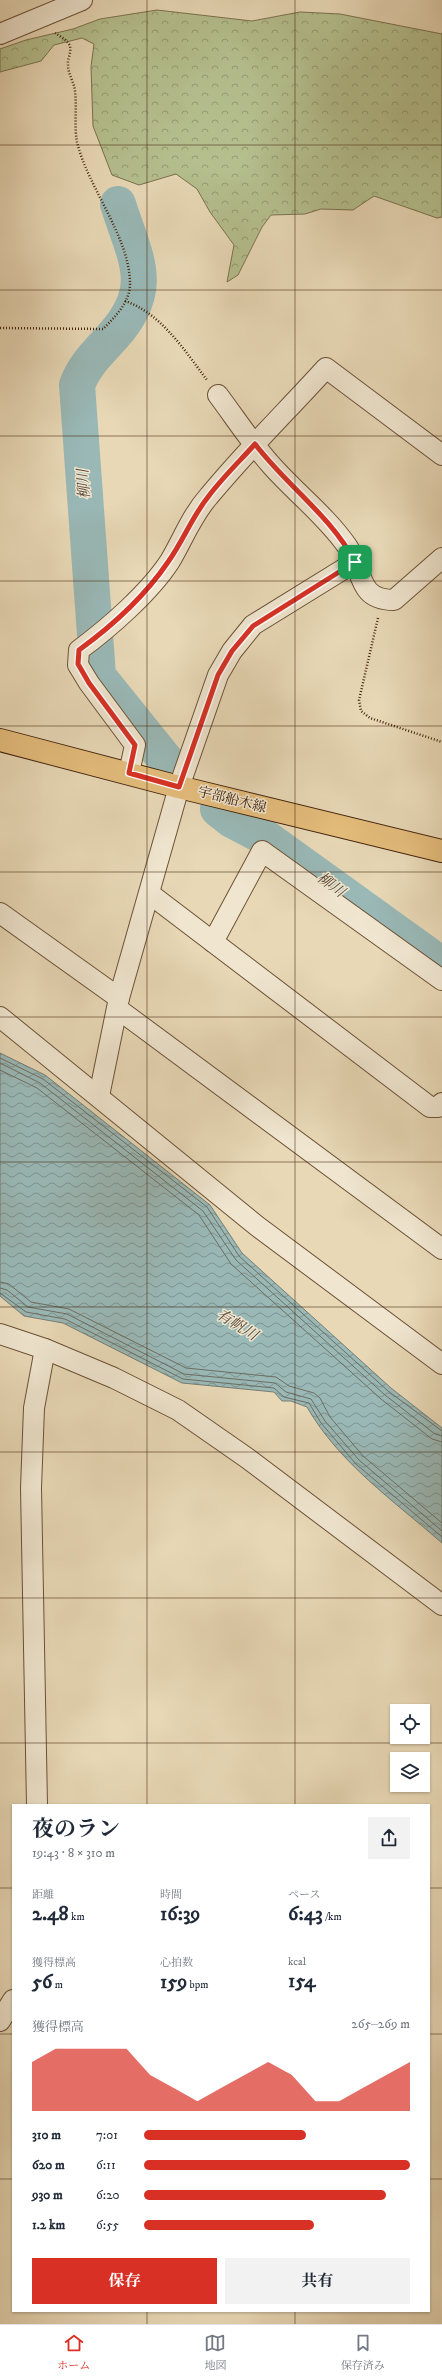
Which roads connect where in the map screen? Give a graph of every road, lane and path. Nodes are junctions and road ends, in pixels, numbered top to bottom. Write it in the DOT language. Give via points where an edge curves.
graph roads {
  1 [pos="82,0"];
  2 [pos="38,18"];
  3 [pos="0,34"];
  4 [pos="125,301"];
  5 [pos="0,328"];
  6 [pos="218,395"];
  7 [pos="255,444"];
  8 [pos="442,456"];
  9 [pos="442,558"];
  10 [pos="355,562"];
  11 [pos="380,600"];
  12 [pos="0,740"];
  13 [pos="442,742"];
  14 [pos="129,773"];
  15 [pos="179,787"];
  16 [pos="442,850"];
  17 [pos="150,894"];
  18 [pos="0,913"];
  19 [pos="213,942"];
  20 [pos="442,980"];
  21 [pos="119,1004"];
  22 [pos="0,1016"];
  23 [pos="99,1096"];
  24 [pos="441,1111"];
  25 [pos="442,1249"];
  26 [pos="0,1334"];
  27 [pos="45,1349"];
  28 [pos="442,1364"];
  29 [pos="442,1605"];
  30 [pos="37,1804"];
  31 [pos="12,2002"];
  32 [pos="0,2021"];
  1 -- 2 [label="street"];
  2 -- 3 [label="street"];
  2 -- 4 [label="path" via="69,45 71,50 68,66 75,86 77,142 81,160 115,231 128,267 130,285"];
  4 -- 5 [label="path" via="118,314 103,329"];
  4 -- 6 [label="path" via="140,306 179,342"];
  6 -- 7 [label="street"];
  7 -- 8 [label="street" via="326,368"];
  7 -- 10 [label="street" via="271,466 325,520 347,546"];
  7 -- 14 [label="street" via="208,496 156,579 102,633 79,650 78,664 89,683 135,745"];
  9 -- 11 [label="street" via="394,600"];
  10 -- 11 [label="street" via="363,584 372,596"];
  10 -- 15 [label="street" via="253,626 232,651 218,675"];
  11 -- 13 [label="path" via="371,656 360,687 361,711 370,718"];
  12 -- 14 [label="main road, 宇部船木線"];
  14 -- 15 [label="main road, 宇部船木線"];
  15 -- 16 [label="main road, 宇部船木線"];
  15 -- 17 [label="street"];
  17 -- 19 [label="street"];
  17 -- 21 [label="street"];
  18 -- 21 [label="street"];
  19 -- 20 [label="street" via="262,851"];
  19 -- 24 [label="street" via="430,1107"];
  21 -- 23 [label="street"];
  21 -- 25 [label="street"];
  22 -- 23 [label="street"];
  23 -- 28 [label="street" via="257,1226"];
  26 -- 27 [label="street"];
  27 -- 29 [label="street" via="114,1378 178,1410 247,1458"];
  27 -- 30 [label="street" via="34,1408 31,1488"];
  31 -- 32 [label="street"];
}
